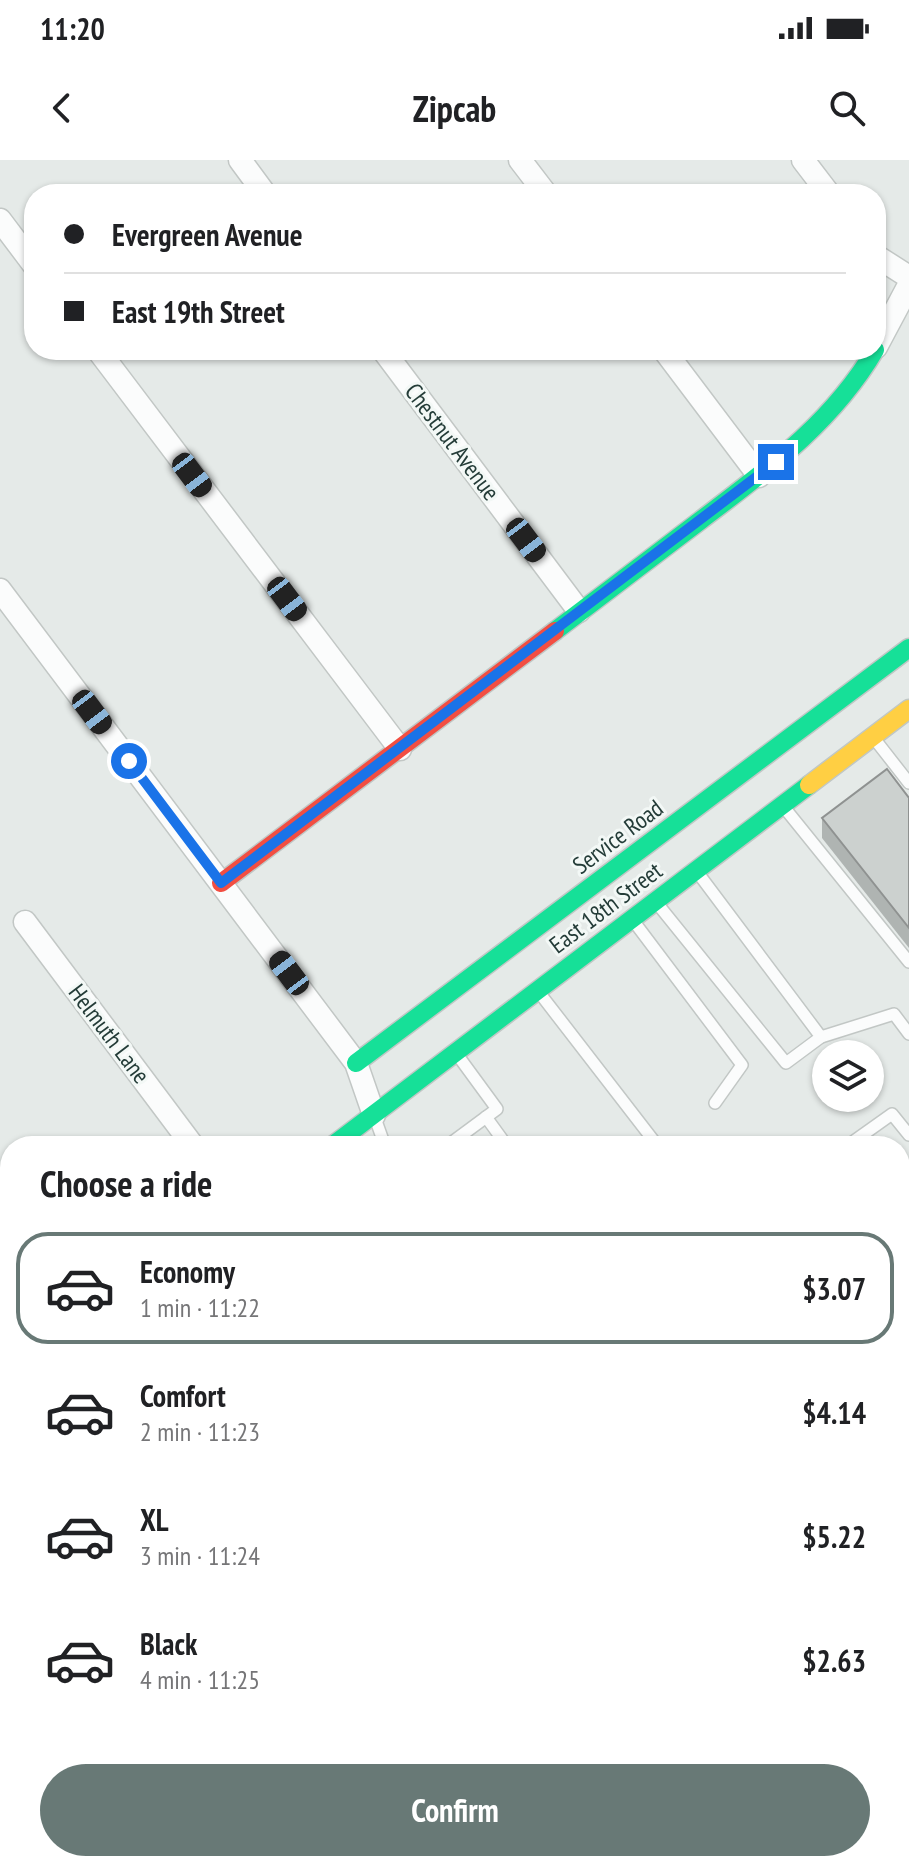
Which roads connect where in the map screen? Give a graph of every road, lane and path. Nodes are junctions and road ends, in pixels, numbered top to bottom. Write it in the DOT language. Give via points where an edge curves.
graph roads {
  1 [pos="240,160"];
  2 [pos="520,160"];
  3 [pos="803,160"];
  4 [pos="258,184"];
  5 [pos="538,184"];
  6 [pos="821,184"];
  7 [pos="0,220"];
  8 [pos="24,252"];
  9 [pos="886,262"];
  10 [pos="909,277"];
  11 [pos="909,285"];
  12 [pos="886,328"];
  13 [pos="106,360"];
  14 [pos="391,360"];
  15 [pos="672,360"];
  16 [pos="870,360"];
  17 [pos="759,476"];
  18 [pos="0,590"];
  19 [pos="579,611"];
  20 [pos="909,648"];
  21 [pos="909,709"];
  22 [pos="872,736"];
  23 [pos="400,749"];
  24 [pos="909,783"];
  25 [pos="782,805"];
  26 [pos="696,870"];
  27 [pos="221,883"];
  28 [pos="655,901"];
  29 [pos="632,919"];
  30 [pos="25,922"];
  31 [pos="909,962"];
  32 [pos="537,991"];
  33 [pos="909,1034"];
  34 [pos="821,1037"];
  35 [pos="456,1053"];
  36 [pos="356,1063"];
  37 [pos="715,1103"];
  38 [pos="374,1115"];
  39 [pos="486,1117"];
  40 [pos="909,1135"];
  41 [pos="186,1136"];
  42 [pos="346,1136"];
  43 [pos="381,1136"];
  44 [pos="460,1136"];
  45 [pos="500,1136"];
  46 [pos="650,1136"];
  47 [pos="861,1136"];
  1 -- 4 [label="street"];
  2 -- 5 [label="street"];
  3 -- 6 [label="street"];
  7 -- 8 [label="street"];
  9 -- 10 [label="street"];
  11 -- 12 [label="street"];
  13 -- 23 [label="street"];
  14 -- 19 [label="street, Chestnut Avenue"];
  15 -- 17 [label="street"];
  16 -- 17 [label="street" via="841,402"];
  17 -- 19 [label="street"];
  18 -- 27 [label="street"];
  19 -- 23 [label="street"];
  20 -- 36 [label="street, Service Road"];
  21 -- 22 [label="street, East 18th Street"];
  22 -- 24 [label="lane"];
  22 -- 25 [label="street, East 18th Street"];
  23 -- 27 [label="street"];
  25 -- 26 [label="street, East 18th Street"];
  25 -- 31 [label="lane"];
  26 -- 28 [label="street, East 18th Street"];
  26 -- 34 [label="lane"];
  27 -- 36 [label="street"];
  28 -- 29 [label="street, East 18th Street"];
  28 -- 34 [label="lane" via="786,1063"];
  29 -- 32 [label="street, East 18th Street"];
  29 -- 37 [label="lane" via="742,1065"];
  30 -- 41 [label="street, Helmuth Lane"];
  32 -- 35 [label="street, East 18th Street"];
  32 -- 46 [label="lane"];
  33 -- 34 [label="lane" via="894,1014"];
  35 -- 38 [label="street, East 18th Street"];
  35 -- 39 [label="lane" via="497,1109"];
  36 -- 38 [label="street"];
  38 -- 42 [label="street, East 18th Street"];
  38 -- 43 [label="lane"];
  39 -- 44 [label="lane"];
  39 -- 45 [label="lane"];
  40 -- 47 [label="lane" via="892,1114"];
}
